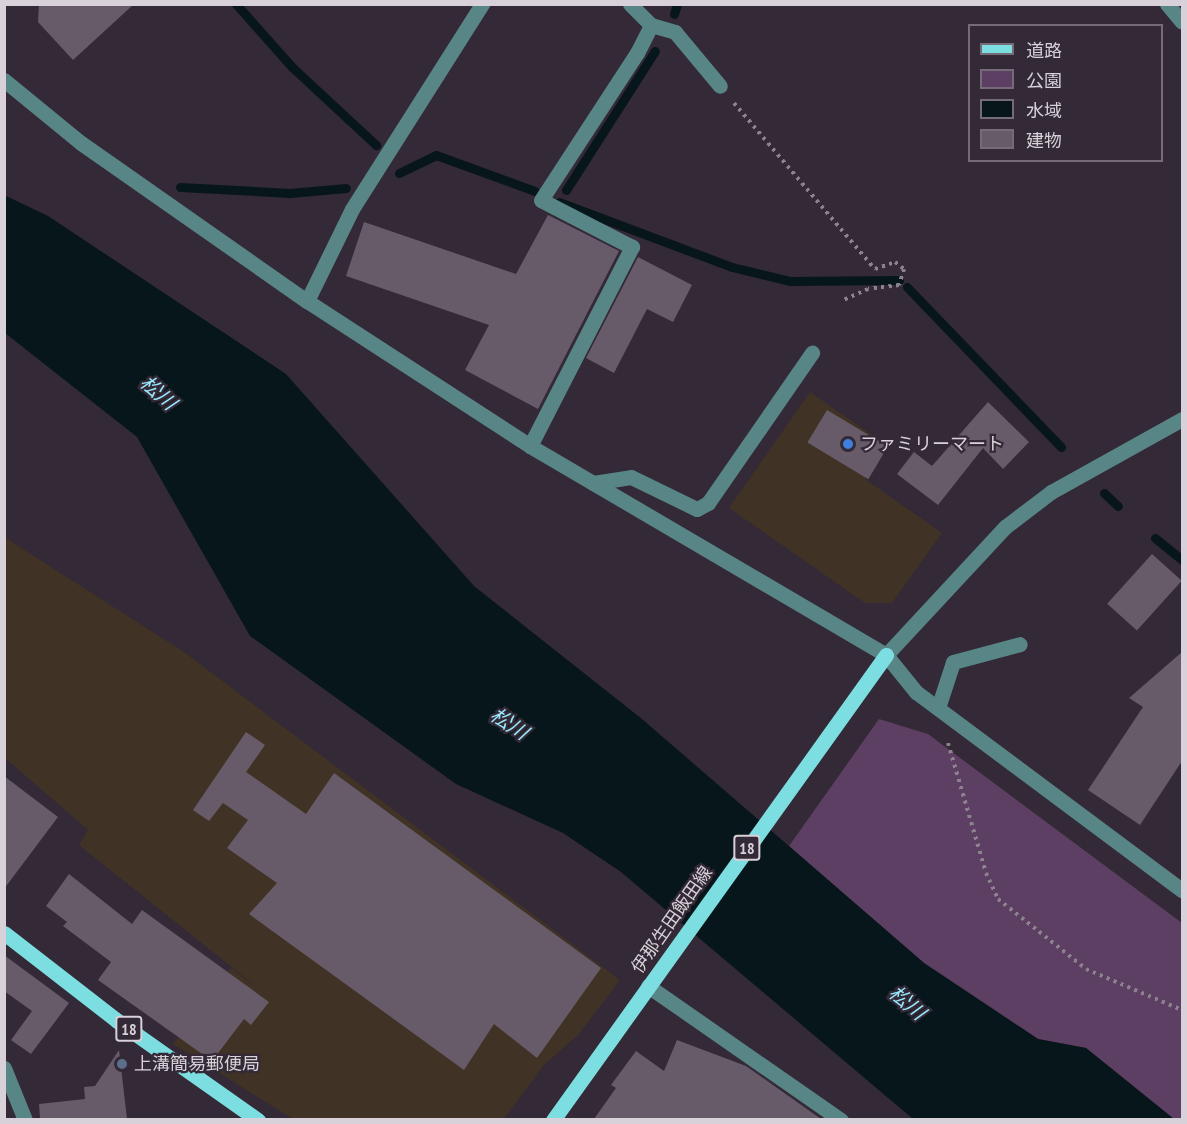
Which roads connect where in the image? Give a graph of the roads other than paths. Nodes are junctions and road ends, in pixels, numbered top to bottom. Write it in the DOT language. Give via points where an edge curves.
graph roads {
  1 [pos="482,4"];
  2 [pos="630,4"];
  3 [pos="1167,4"];
  4 [pos="1182,22"];
  5 [pos="651,25"];
  6 [pos="4,80"];
  7 [pos="720,86"];
  8 [pos="307,301"];
  9 [pos="812,353"];
  10 [pos="1182,419"];
  11 [pos="530,446"];
  12 [pos="593,483"];
  13 [pos="1020,644"];
  14 [pos="886,655"];
  15 [pos="938,708"];
  16 [pos="1182,890"];
  17 [pos="4,933"];
  18 [pos="648,986"];
  19 [pos="4,1068"];
  20 [pos="25,1119"];
  21 [pos="258,1119"];
  22 [pos="553,1119"];
  23 [pos="841,1119"];
  1 -- 8 [label="street" via="352,209"];
  2 -- 5 [label="street"];
  3 -- 4 [label="street"];
  5 -- 7 [label="street" via="675,33"];
  5 -- 11 [label="street" via="637,53 541,200 632,247"];
  6 -- 8 [label="street" via="81,143"];
  8 -- 11 [label="street"];
  9 -- 12 [label="street" via="708,503 697,509 631,477"];
  10 -- 14 [label="street" via="1051,492 1005,527"];
  11 -- 12 [label="street"];
  12 -- 14 [label="street"];
  13 -- 15 [label="street" via="953,662"];
  14 -- 15 [label="street" via="916,692"];
  14 -- 18 [label="main road, 伊那生田飯田線 / 18"];
  15 -- 16 [label="street"];
  17 -- 21 [label="main road, 18" via="116,1020"];
  18 -- 22 [label="main road, 伊那生田飯田線 / 18"];
  18 -- 23 [label="street"];
  19 -- 20 [label="street"];
}
